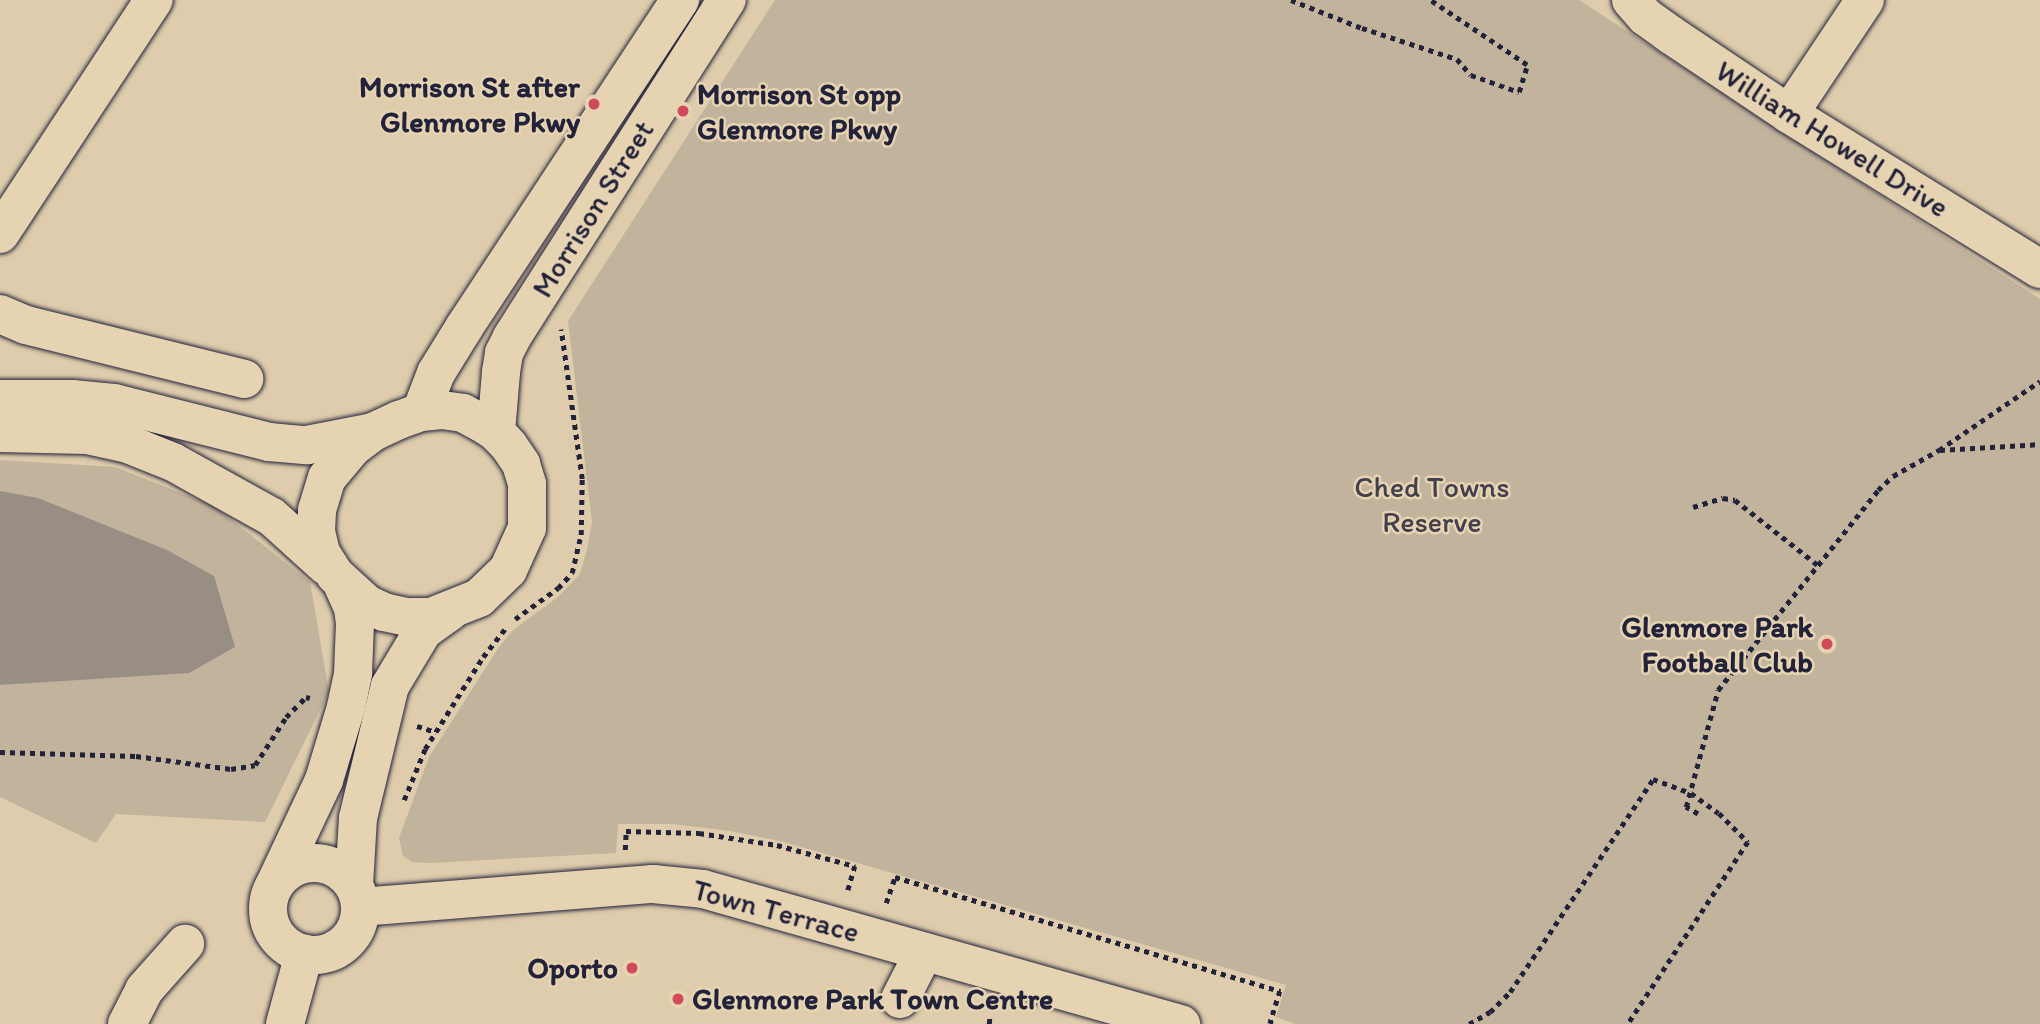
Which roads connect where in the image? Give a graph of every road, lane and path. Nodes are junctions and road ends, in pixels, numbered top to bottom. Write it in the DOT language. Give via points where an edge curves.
graph roads {
  1 [pos="154,0"];
  2 [pos="680,0"];
  3 [pos="727,0"];
  4 [pos="1291,0"];
  5 [pos="1430,0"];
  6 [pos="1631,0"];
  7 [pos="1865,0"];
  8 [pos="1789,114"];
  9 [pos="0,234"];
  10 [pos="2040,269"];
  11 [pos="0,314"];
  12 [pos="561,325"];
  13 [pos="244,379"];
  14 [pos="2040,381"];
  15 [pos="0,399"];
  16 [pos="421,412"];
  17 [pos="373,432"];
  18 [pos="496,432"];
  19 [pos="0,433"];
  20 [pos="2040,444"];
  21 [pos="1939,450"];
  22 [pos="1693,507"];
  23 [pos="1818,565"];
  24 [pos="338,578"];
  25 [pos="452,610"];
  26 [pos="346,707"];
  27 [pos="383,716"];
  28 [pos="436,732"];
  29 [pos="0,752"];
  30 [pos="1691,793"];
  31 [pos="400,809"];
  32 [pos="1698,814"];
  33 [pos="274,886"];
  34 [pos="357,896"];
  35 [pos="884,909"];
  36 [pos="185,944"];
  37 [pos="924,951"];
  38 [pos="304,954"];
  39 [pos="900,999"];
  40 [pos="990,1015"];
  41 [pos="127,1024"];
  42 [pos="285,1024"];
  43 [pos="989,1024"];
  44 [pos="1181,1024"];
  45 [pos="1273,1024"];
  46 [pos="1469,1024"];
  47 [pos="1628,1024"];
  1 -- 9 [label="street"];
  2 -- 16 [label="street, Morrison Street" via="471,316 436,373"];
  3 -- 18 [label="street, Morrison Street" via="512,337 504,353"];
  4 -- 5 [label="path" via="1457,60 1471,75 1519,92 1527,65"];
  6 -- 8 [label="street, William Howell Drive" via="1646,17"];
  7 -- 8 [label="street"];
  8 -- 10 [label="street, William Howell Drive"];
  11 -- 13 [label="street" via="26,325"];
  12 -- 28 [label="path" via="582,479 584,514 577,558 572,573 558,588 498,635"];
  14 -- 21 [label="path"];
  15 -- 17 [label="street" via="72,398 114,403 270,442 307,445"];
  16 -- 17 [label="street"];
  16 -- 18 [label="street" via="463,413"];
  17 -- 24 [label="street" via="336,467 321,495 316,531 321,553"];
  18 -- 25 [label="street" via="521,464 527,484 527,528 508,570 479,598"];
  19 -- 24 [label="street" via="87,435 128,444 173,462 272,517"];
  20 -- 21 [label="path"];
  21 -- 23 [label="path" via="1878,490"];
  22 -- 23 [label="path" via="1723,498 1735,500"];
  23 -- 30 [label="path" via="1718,690"];
  24 -- 25 [label="street" via="352,593 384,612 430,617"];
  24 -- 26 [label="street" via="353,608 355,624"];
  25 -- 27 [label="street" via="412,645 390,686"];
  26 -- 29 [label="path" via="306,697 286,717 255,765 230,769 136,756"];
  26 -- 33 [label="street" via="324,780"];
  27 -- 28 [label="path"];
  27 -- 34 [label="street" via="358,818"];
  28 -- 31 [label="path"];
  30 -- 32 [label="path" via="1686,807"];
  30 -- 46 [label="path" via="1653,779 1510,992"];
  30 -- 47 [label="path" via="1748,842"];
  33 -- 34 [label="street" via="284,873 313,862 343,872"];
  33 -- 38 [label="street" via="270,922 277,937"];
  34 -- 37 [label="street, Town Terrace" via="673,885 741,898"];
  34 -- 38 [label="street" via="355,932 345,944 331,953"];
  35 -- 45 [label="path" via="895,877 1280,990"];
  36 -- 41 [label="street" via="144,990"];
  37 -- 39 [label="street"];
  37 -- 44 [label="street, Town Terrace"];
  38 -- 42 [label="street"];
  40 -- 43 [label="path"];
}
